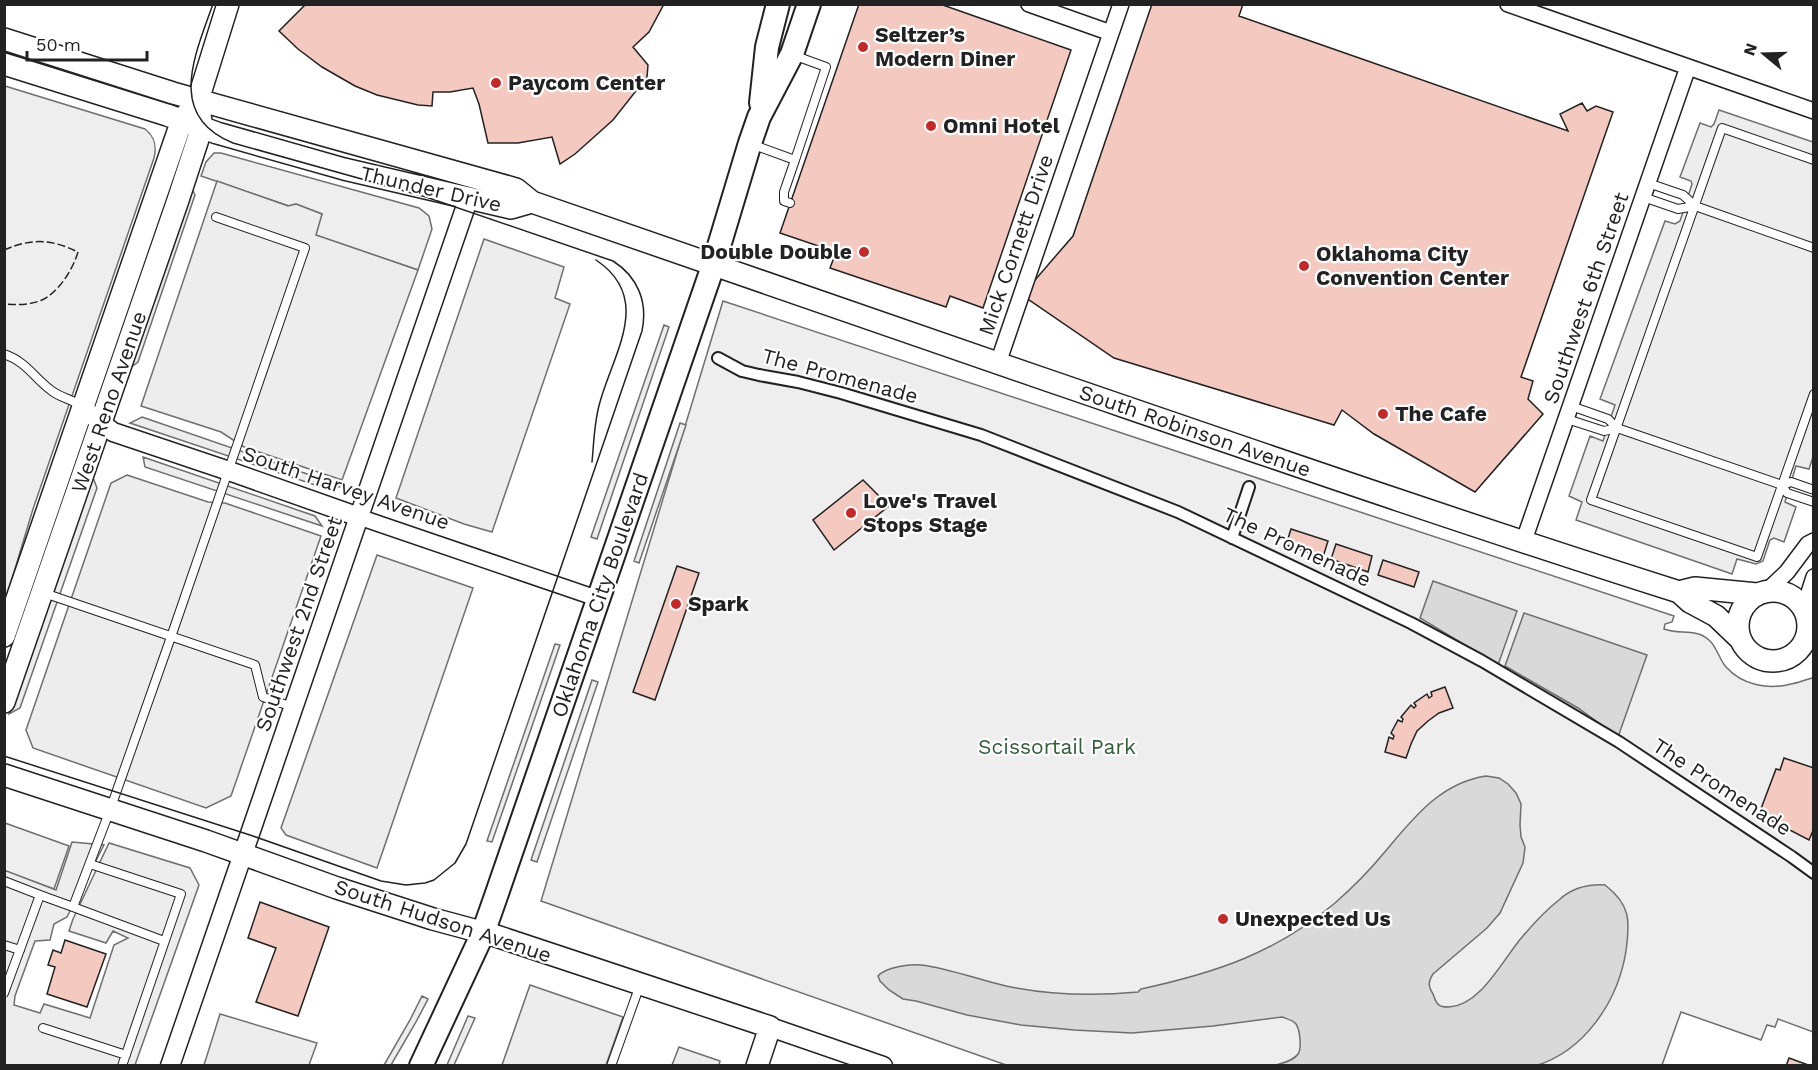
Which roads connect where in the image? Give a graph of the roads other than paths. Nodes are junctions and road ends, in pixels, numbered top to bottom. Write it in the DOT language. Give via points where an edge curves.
graph roads {
  1 [pos="228,4"];
  2 [pos="778,4"];
  3 [pos="809,4"];
  4 [pos="1029,4"];
  5 [pos="1121,4"];
  6 [pos="1508,4"];
  7 [pos="1112,33"];
  8 [pos="4,39"];
  9 [pos="792,54"];
  10 [pos="4,64"];
  11 [pos="1688,67"];
  12 [pos="198,100"];
  13 [pos="1814,111"];
  14 [pos="759,117"];
  15 [pos="182,120"];
  16 [pos="202,128"];
  17 [pos="750,143"];
  18 [pos="795,160"];
  19 [pos="1814,160"];
  20 [pos="1646,190"];
  21 [pos="524,195"];
  22 [pos="469,197"];
  23 [pos="790,203"];
  24 [pos="1695,207"];
  25 [pos="216,217"];
  26 [pos="1814,248"];
  27 [pos="712,266"];
  28 [pos="4,354"];
  29 [pos="718,358"];
  30 [pos="998,363"];
  31 [pos="1814,394"];
  32 [pos="83,408"];
  33 [pos="1569,412"];
  34 [pos="101,423"];
  35 [pos="1617,428"];
  36 [pos="229,471"];
  37 [pos="1782,484"];
  38 [pos="1249,487"];
  39 [pos="1814,490"];
  40 [pos="1814,502"];
  41 [pos="359,517"];
  42 [pos="1232,538"];
  43 [pos="1814,541"];
  44 [pos="1523,543"];
  45 [pos="1814,577"];
  46 [pos="1679,592"];
  47 [pos="42,593"];
  48 [pos="1762,593"];
  49 [pos="599,599"];
  50 [pos="1808,616"];
  51 [pos="4,636"];
  52 [pos="171,637"];
  53 [pos="1739,638"];
  54 [pos="1791,657"];
  55 [pos="1814,657"];
  56 [pos="4,702"];
  57 [pos="294,708"];
  58 [pos="4,775"];
  59 [pos="110,810"];
  60 [pos="244,855"];
  61 [pos="90,864"];
  62 [pos="1814,873"];
  63 [pos="4,881"];
  64 [pos="40,895"];
  65 [pos="73,907"];
  66 [pos="483,933"];
  67 [pos="164,940"];
  68 [pos="4,945"];
  69 [pos="20,950"];
  70 [pos="640,985"];
  71 [pos="4,993"];
  72 [pos="770,1027"];
  73 [pos="43,1028"];
  74 [pos="126,1055"];
  75 [pos="122,1065"];
  76 [pos="170,1065"];
  77 [pos="421,1065"];
  78 [pos="611,1065"];
  79 [pos="757,1065"];
  80 [pos="883,1065"];
  1 -- 12 [label="main road, West Reno Avenue"];
  2 -- 14 [label="main road, Oklahoma City Boulevard" via="767,47"];
  3 -- 9 [label="main road, Oklahoma City Boulevard"];
  4 -- 7 [label="street"];
  5 -- 7 [label="street, Mick Cornett Drive"];
  6 -- 11 [label="street"];
  7 -- 30 [label="street, Mick Cornett Drive"];
  8 -- 12 [label="main road, Thunder Drive"];
  9 -- 14 [label="main road, Oklahoma City Boulevard"];
  9 -- 18 [label="lane" via="826,67"];
  10 -- 15 [label="main road, Thunder Drive"];
  11 -- 13 [label="street"];
  11 -- 20 [label="street, Southwest 6th Street"];
  12 -- 15 [label="main road, West Reno Avenue"];
  12 -- 16 [label="main road, West Reno Avenue"];
  12 -- 21 [label="main road, Thunder Drive"];
  14 -- 17 [label="main road, Oklahoma City Boulevard"];
  15 -- 16 [label="main road, Thunder Drive"];
  15 -- 32 [label="main road, West Reno Avenue"];
  16 -- 22 [label="main road, Thunder Drive" via="344,169"];
  16 -- 34 [label="main road, West Reno Avenue"];
  17 -- 18 [label="lane"];
  17 -- 27 [label="main road, Oklahoma City Boulevard"];
  18 -- 23 [label="lane" via="784,192 784,201"];
  19 -- 24 [label="lane" via="1722,128"];
  20 -- 24 [label="lane" via="1683,195"];
  20 -- 24 [label="lane" via="1678,209"];
  20 -- 33 [label="street, Southwest 6th Street"];
  21 -- 22 [label="main road, Thunder Drive" via="511,208"];
  21 -- 27 [label="main road, Thunder Drive"];
  22 -- 41 [label="street, Southwest 2nd Street"];
  24 -- 26 [label="lane"];
  24 -- 35 [label="lane"];
  25 -- 36 [label="lane" via="305,248"];
  27 -- 30 [label="main road, South Robinson Avenue"];
  27 -- 49 [label="main road, Oklahoma City Boulevard"];
  28 -- 32 [label="lane" via="24,363 55,394 74,400"];
  29 -- 42 [label="street, The Promenade" via="742,371 841,393 981,435 1178,512"];
  30 -- 44 [label="main road, South Robinson Avenue"];
  31 -- 37 [label="lane"];
  32 -- 34 [label="street, South Harvey Avenue"];
  32 -- 51 [label="main road, West Reno Avenue"];
  33 -- 35 [label="lane" via="1608,419"];
  33 -- 35 [label="lane" via="1604,431"];
  33 -- 44 [label="street, Southwest 6th Street"];
  34 -- 36 [label="street, South Harvey Avenue" via="113,432"];
  34 -- 47 [label="main road, West Reno Avenue"];
  35 -- 37 [label="lane"];
  35 -- 37 [label="lane" via="1592,500 1757,556"];
  36 -- 41 [label="street, South Harvey Avenue"];
  36 -- 52 [label="lane"];
  37 -- 39 [label="lane" via="1791,482"];
  37 -- 40 [label="lane" via="1787,493"];
  38 -- 42 [label="street"];
  41 -- 49 [label="street, South Harvey Avenue"];
  41 -- 57 [label="street, Southwest 2nd Street"];
  42 -- 62 [label="street, The Promenade" via="1412,623 1491,666 1619,742"];
  43 -- 48 [label="street"];
  44 -- 46 [label="main road, South Robinson Avenue"];
  45 -- 50 [label="street"];
  46 -- 48 [label="main road, South Robinson Avenue" via="1695,588"];
  46 -- 53 [label="main road, South Robinson Avenue" via="1716,616"];
  47 -- 52 [label="lane"];
  47 -- 56 [label="main road, West Reno Avenue"];
  48 -- 50 [label="main road" via="1788,594"];
  48 -- 53 [label="main road" via="1749,600 1740,613"];
  49 -- 66 [label="main road, Oklahoma City Boulevard"];
  50 -- 54 [label="main road" via="1806,638"];
  52 -- 57 [label="lane" via="255,665 263,697"];
  52 -- 59 [label="lane"];
  53 -- 54 [label="main road" via="1761,660 1782,661"];
  54 -- 55 [label="main road"];
  57 -- 60 [label="street, Southwest 2nd Street"];
  58 -- 59 [label="main road, South Hudson Avenue"];
  59 -- 60 [label="main road, South Hudson Avenue"];
  59 -- 61 [label="lane"];
  60 -- 66 [label="main road, South Hudson Avenue"];
  60 -- 76 [label="street, Southwest 2nd Street"];
  61 -- 65 [label="lane"];
  61 -- 67 [label="lane" via="181,894"];
  63 -- 64 [label="lane"];
  64 -- 65 [label="lane"];
  64 -- 69 [label="lane"];
  65 -- 67 [label="lane"];
  66 -- 70 [label="main road, South Hudson Avenue"];
  66 -- 77 [label="main road, Oklahoma City Boulevard"];
  67 -- 74 [label="lane"];
  68 -- 69 [label="lane"];
  69 -- 71 [label="lane"];
  70 -- 72 [label="main road, South Hudson Avenue"];
  70 -- 78 [label="lane"];
  72 -- 79 [label="main road"];
  72 -- 80 [label="street, South Hudson Avenue"];
  73 -- 74 [label="lane"];
  74 -- 75 [label="lane"];
}
